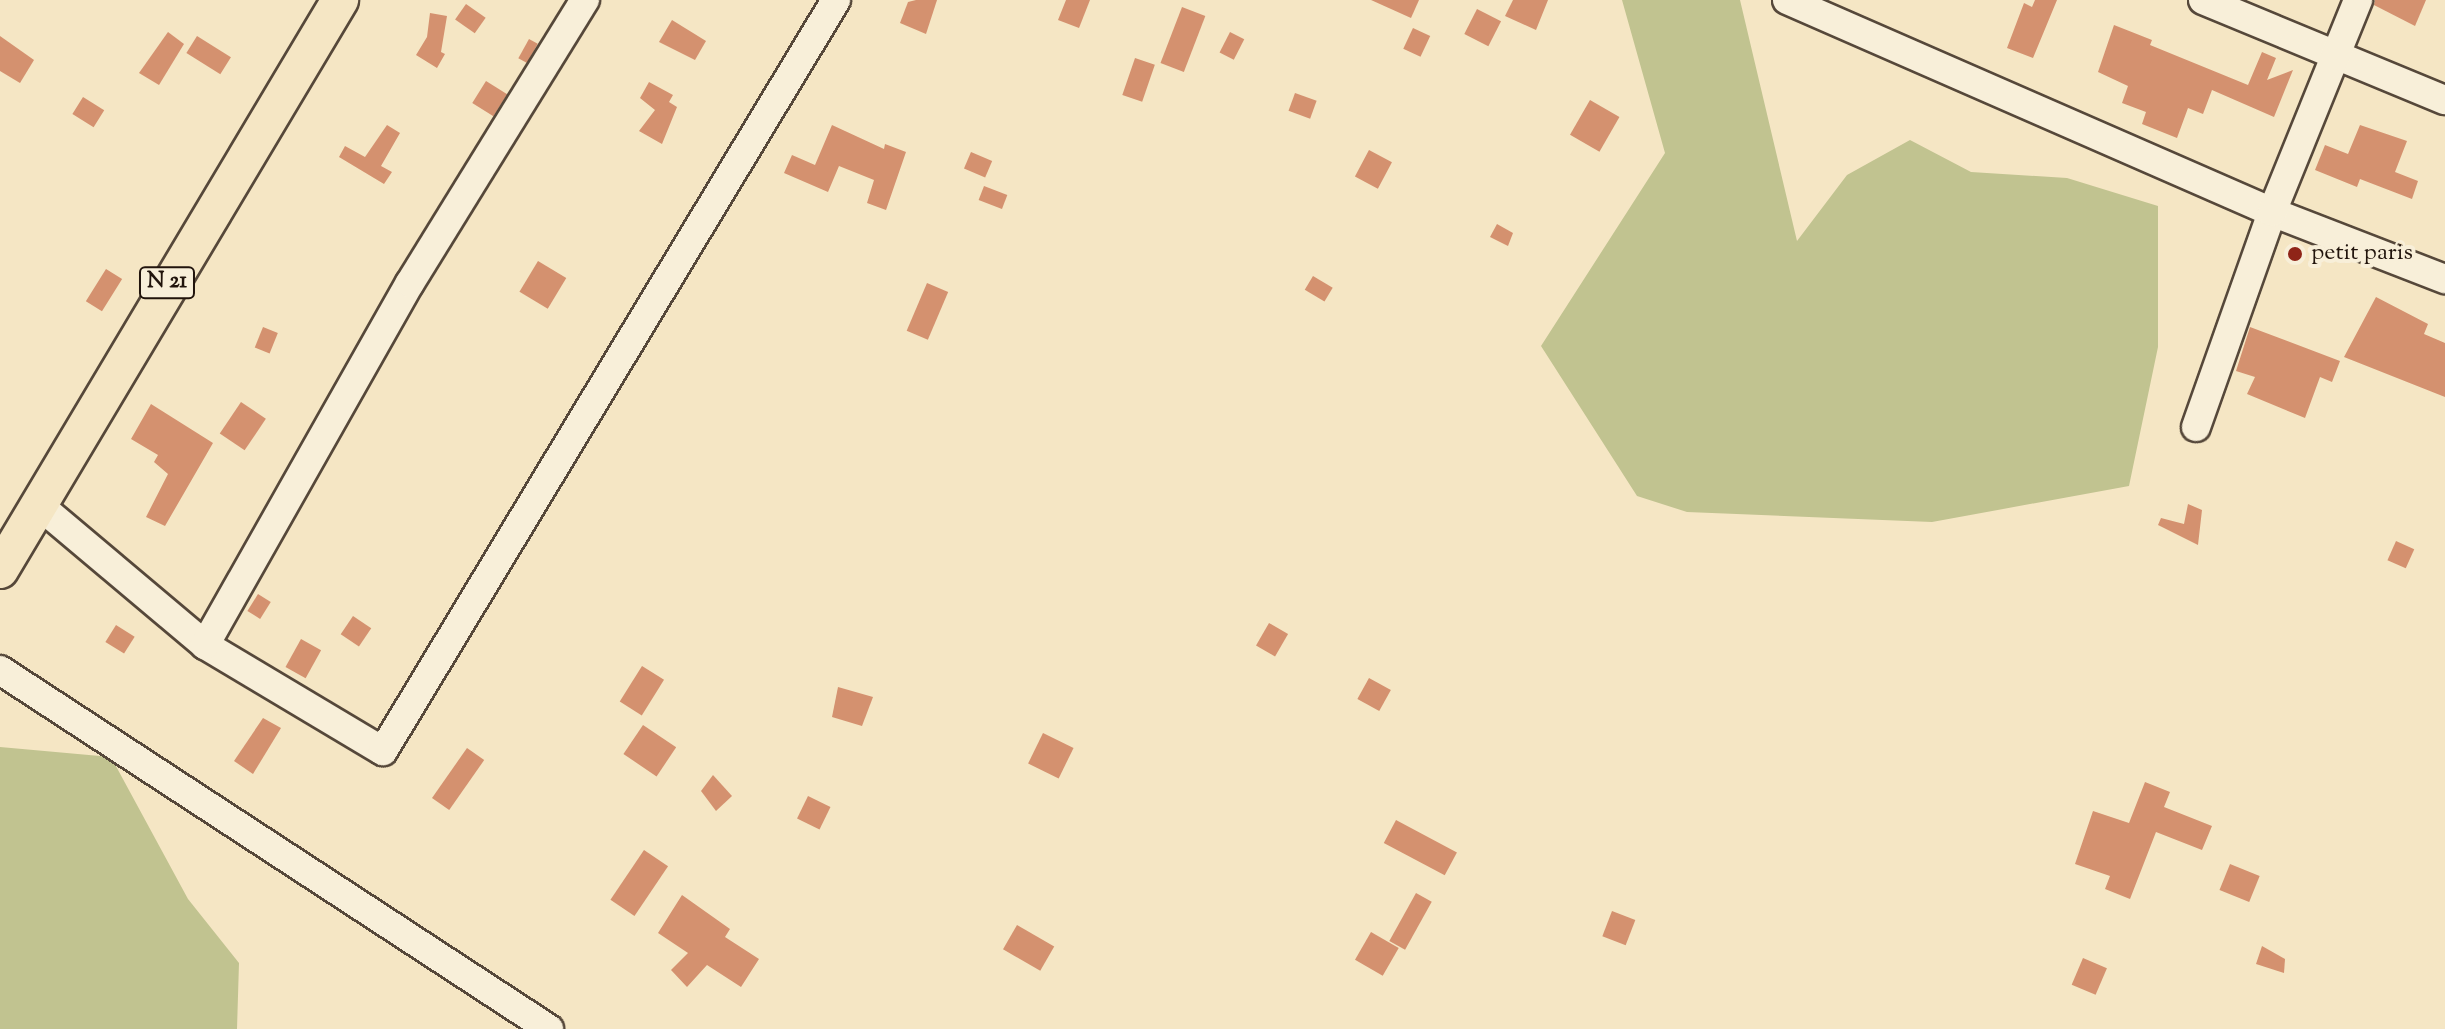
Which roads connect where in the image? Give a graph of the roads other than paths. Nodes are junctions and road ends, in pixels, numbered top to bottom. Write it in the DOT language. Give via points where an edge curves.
graph roads {
  1 [pos="340,0"];
  2 [pos="585,0"];
  3 [pos="836,0"];
  4 [pos="1787,0"];
  5 [pos="2203,0"];
  6 [pos="2358,0"];
  7 [pos="1834,8"];
  8 [pos="2337,53"];
  9 [pos="2445,100"];
  10 [pos="2272,212"];
  11 [pos="2445,279"];
  12 [pos="2196,427"];
  13 [pos="40,506"];
  14 [pos="0,570"];
  15 [pos="205,645"];
  16 [pos="0,670"];
  17 [pos="549,1029"];
  1 -- 13 [label="main road, N 21"];
  2 -- 15 [label="street" via="410,283"];
  3 -- 15 [label="street" via="383,751"];
  4 -- 7 [label="street"];
  5 -- 8 [label="street"];
  6 -- 8 [label="street"];
  7 -- 10 [label="street"];
  8 -- 9 [label="street"];
  8 -- 10 [label="street"];
  10 -- 11 [label="street"];
  10 -- 12 [label="street"];
  13 -- 14 [label="main road, N 21"];
  13 -- 15 [label="street"];
  16 -- 17 [label="street"];
}
